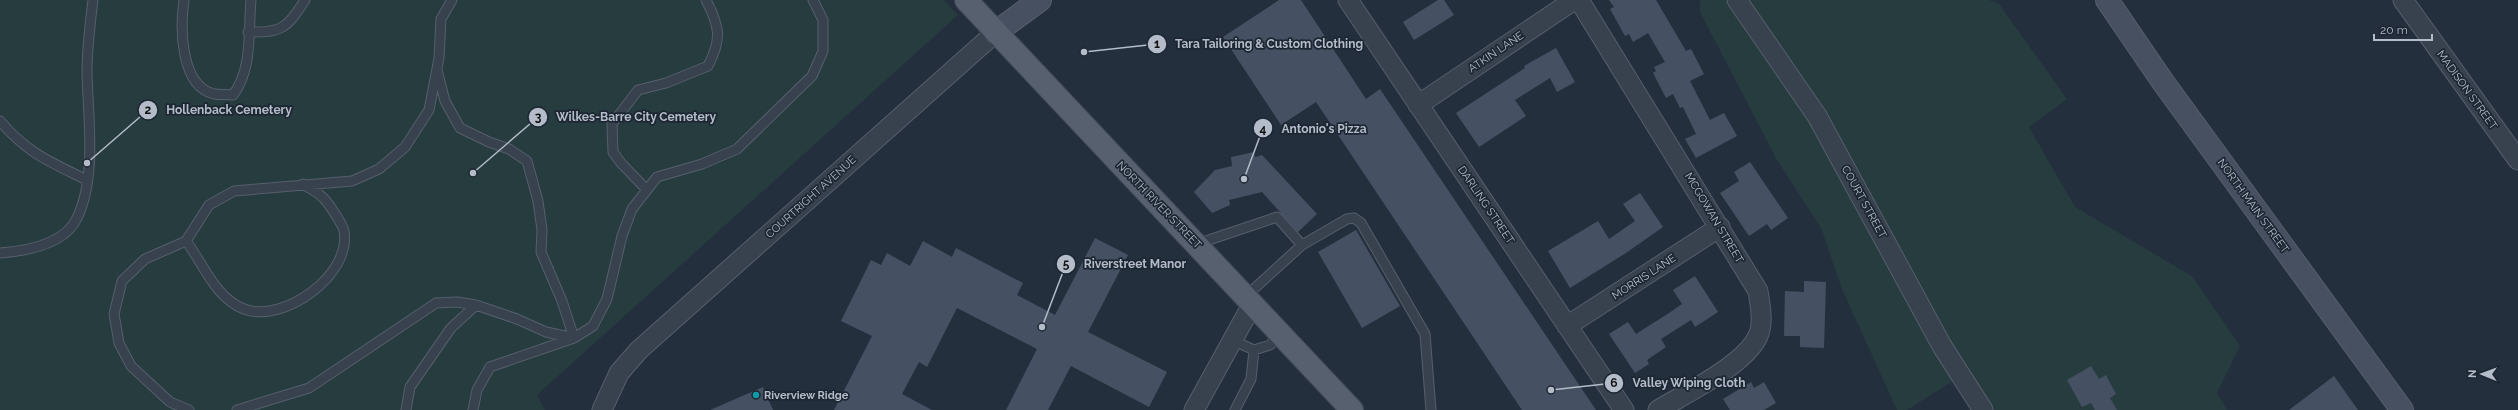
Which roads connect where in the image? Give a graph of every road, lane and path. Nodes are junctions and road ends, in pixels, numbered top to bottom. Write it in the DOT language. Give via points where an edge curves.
graph roads {
  1 [pos="93,0"];
  2 [pos="184,0"];
  3 [pos="251,0"];
  4 [pos="306,0"];
  5 [pos="452,0"];
  6 [pos="706,0"];
  7 [pos="813,0"];
  8 [pos="966,0"];
  9 [pos="1040,0"];
  10 [pos="1348,0"];
  11 [pos="1574,0"];
  12 [pos="1579,0"];
  13 [pos="1737,0"];
  14 [pos="2107,0"];
  15 [pos="2403,0"];
  16 [pos="248,32"];
  17 [pos="995,33"];
  18 [pos="437,70"];
  19 [pos="1418,105"];
  20 [pos="0,121"];
  21 [pos="2518,160"];
  22 [pos="87,180"];
  23 [pos="303,184"];
  24 [pos="647,190"];
  25 [pos="1720,227"];
  26 [pos="186,241"];
  27 [pos="1197,244"];
  28 [pos="1302,245"];
  29 [pos="0,253"];
  30 [pos="1249,299"];
  31 [pos="476,305"];
  32 [pos="1567,326"];
  33 [pos="1280,332"];
  34 [pos="574,338"];
  35 [pos="1232,340"];
  36 [pos="1254,350"];
  37 [pos="189,410"];
  38 [pos="237,410"];
  39 [pos="406,410"];
  40 [pos="474,410"];
  41 [pos="602,410"];
  42 [pos="1194,410"];
  43 [pos="1235,410"];
  44 [pos="1352,410"];
  45 [pos="1431,410"];
  46 [pos="1624,410"];
  47 [pos="1658,410"];
  48 [pos="1983,410"];
  49 [pos="2402,410"];
  1 -- 22 [label="lane" via="87,72 90,124"];
  2 -- 16 [label="lane" via="182,14 186,64 197,84 213,94 233,95 242,83"];
  3 -- 16 [label="lane"];
  4 -- 16 [label="lane" via="293,18 273,33"];
  5 -- 18 [label="lane" via="441,19"];
  6 -- 24 [label="lane" via="718,29 717,46 708,66 666,83 638,90 612,124 613,152"];
  7 -- 24 [label="lane" via="823,20 823,51 812,76 737,149 702,164 657,177"];
  8 -- 17 [label="main road, NORTH RIVER STREET"];
  9 -- 17 [label="main road, COURTRIGHT AVENUE"];
  10 -- 19 [label="street, DARLING STREET"];
  11 -- 19 [label="street, ATKIN LANE"];
  12 -- 25 [label="street, MCGOWAN STREET"];
  13 -- 48 [label="street, COURT STREET" via="1817,116 1942,346"];
  14 -- 49 [label="main road, NORTH MAIN STREET" via="2167,88"];
  15 -- 21 [label="street, MADISON STREET"];
  17 -- 27 [label="main road, NORTH RIVER STREET"];
  17 -- 41 [label="street, COURTRIGHT AVENUE" via="639,350 619,373"];
  18 -- 23 [label="lane" via="429,110 405,147 379,169 352,182"];
  18 -- 34 [label="lane" via="445,101 460,128 489,142 509,148 526,161 538,201 542,230 541,252 562,301"];
  19 -- 32 [label="street, DARLING STREET"];
  20 -- 22 [label="lane" via="17,141 41,158"];
  22 -- 29 [label="lane" via="77,219 62,235 45,244"];
  23 -- 26 [label="lane" via="234,190 209,205"];
  23 -- 26 [label="lane" via="325,199 344,230 342,255 329,276 308,297 268,312 243,309 218,290"];
  24 -- 34 [label="lane" via="629,216 607,299 599,316 593,326"];
  25 -- 32 [label="street, MORRIS LANE"];
  25 -- 47 [label="street, MCGOWAN STREET" via="1758,291 1761,314 1758,336 1739,361"];
  26 -- 37 [label="lane" via="146,259 122,281 114,314 119,343 131,366 170,402"];
  27 -- 28 [label="lane" via="1277,217"];
  27 -- 30 [label="main road, NORTH RIVER STREET"];
  28 -- 30 [label="lane"];
  28 -- 45 [label="lane" via="1347,219 1354,218 1361,223 1425,334"];
  30 -- 33 [label="main road, NORTH RIVER STREET"];
  30 -- 35 [label="street"];
  31 -- 34 [label="lane" via="546,332"];
  31 -- 38 [label="lane" via="457,302 436,303 309,388"];
  31 -- 39 [label="lane" via="451,328 410,387"];
  32 -- 46 [label="street, DARLING STREET"];
  33 -- 36 [label="lane" via="1270,345"];
  33 -- 44 [label="main road, NORTH RIVER STREET"];
  34 -- 40 [label="lane" via="490,367 477,390"];
  35 -- 36 [label="lane"];
  35 -- 42 [label="street"];
  36 -- 43 [label="lane" via="1251,379"];
}
